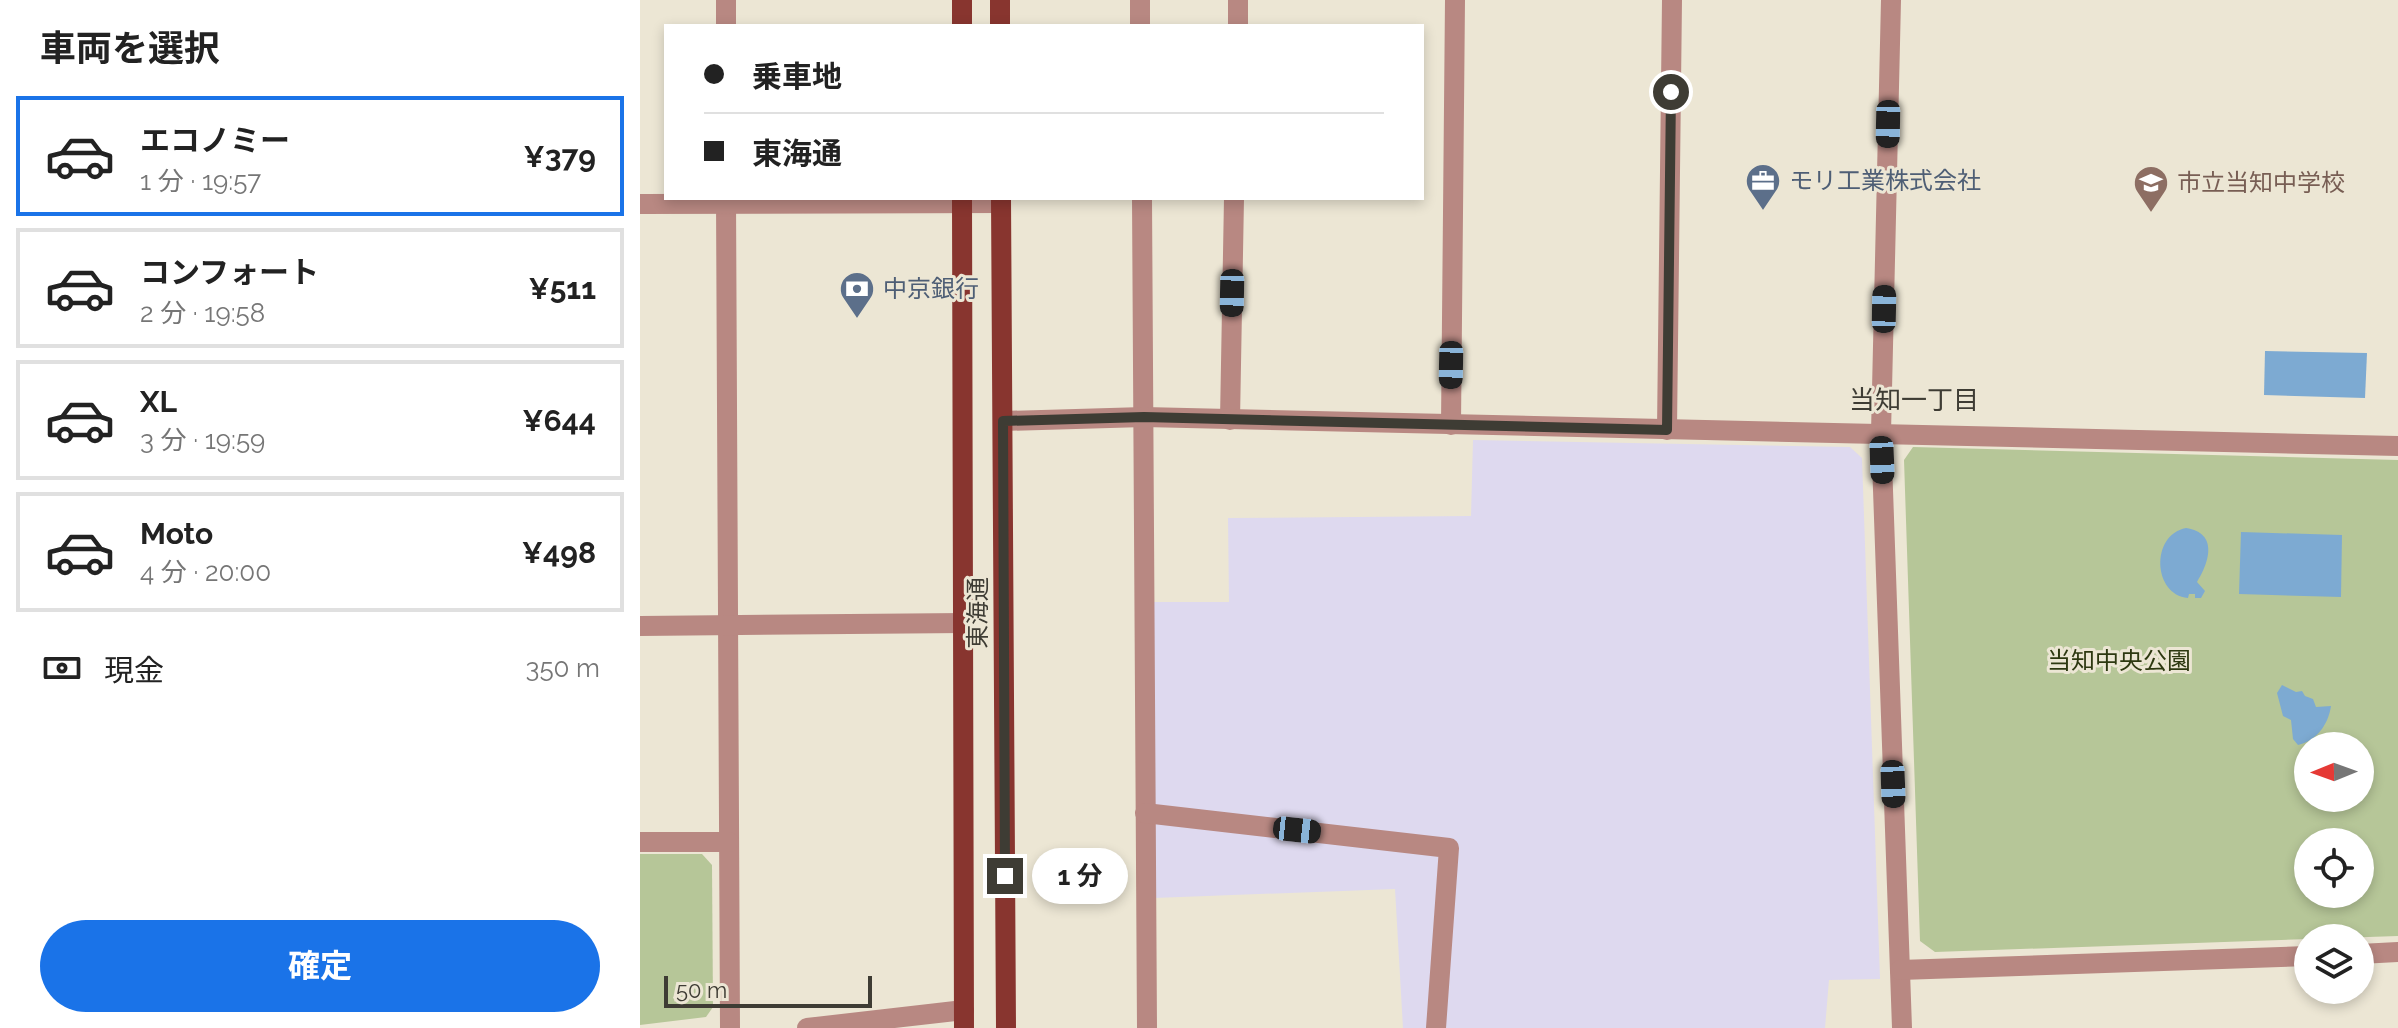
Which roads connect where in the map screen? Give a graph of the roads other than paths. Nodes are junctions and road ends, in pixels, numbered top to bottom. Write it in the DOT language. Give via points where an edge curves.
graph roads {
  1 [pos="726,0"];
  2 [pos="962,0"];
  3 [pos="1000,0"];
  4 [pos="1140,0"];
  5 [pos="1238,0"];
  6 [pos="1455,0"];
  7 [pos="1672,0"];
  8 [pos="1891,0"];
  9 [pos="726,24"];
  10 [pos="962,24"];
  11 [pos="1000,24"];
  12 [pos="1140,24"];
  13 [pos="1238,24"];
  14 [pos="1001,200"];
  15 [pos="1142,200"];
  16 [pos="1234,200"];
  17 [pos="726,201"];
  18 [pos="962,201"];
  19 [pos="640,204"];
  20 [pos="1144,417"];
  21 [pos="1230,420"];
  22 [pos="1003,421"];
  23 [pos="1451,425"];
  24 [pos="1667,430"];
  25 [pos="1881,433"];
  26 [pos="2398,446"];
  27 [pos="965,623"];
  28 [pos="640,626"];
  29 [pos="728,626"];
  30 [pos="1145,813"];
  31 [pos="640,842"];
  32 [pos="729,842"];
  33 [pos="2398,952"];
  34 [pos="2374,953"];
  35 [pos="2294,956"];
  36 [pos="1900,970"];
  37 [pos="964,1019"];
  38 [pos="730,1028"];
  39 [pos="807,1028"];
  40 [pos="1006,1028"];
  41 [pos="1147,1028"];
  42 [pos="1436,1028"];
  43 [pos="1902,1028"];
  1 -- 9 [label="street"];
  2 -- 10 [label="main road"];
  3 -- 11 [label="main road"];
  4 -- 12 [label="street"];
  5 -- 13 [label="street"];
  6 -- 23 [label="street"];
  7 -- 24 [label="street"];
  8 -- 25 [label="street"];
  14 -- 18 [label="street"];
  14 -- 22 [label="main road, 東海通"];
  15 -- 20 [label="street"];
  16 -- 21 [label="street"];
  17 -- 18 [label="street"];
  17 -- 19 [label="street"];
  17 -- 29 [label="street"];
  18 -- 27 [label="main road, 東海通"];
  20 -- 21 [label="street"];
  20 -- 22 [label="street"];
  20 -- 30 [label="street"];
  21 -- 23 [label="street"];
  22 -- 40 [label="main road, 東海通"];
  23 -- 24 [label="street"];
  24 -- 25 [label="street"];
  25 -- 26 [label="street"];
  25 -- 36 [label="street"];
  27 -- 29 [label="street"];
  27 -- 37 [label="main road, 東海通"];
  28 -- 29 [label="street"];
  29 -- 32 [label="street"];
  30 -- 41 [label="street"];
  30 -- 42 [label="street" via="1449,848"];
  31 -- 32 [label="street"];
  32 -- 38 [label="street"];
  33 -- 34 [label="street"];
  35 -- 36 [label="street"];
  36 -- 43 [label="street"];
  37 -- 39 [label="street"];
}
